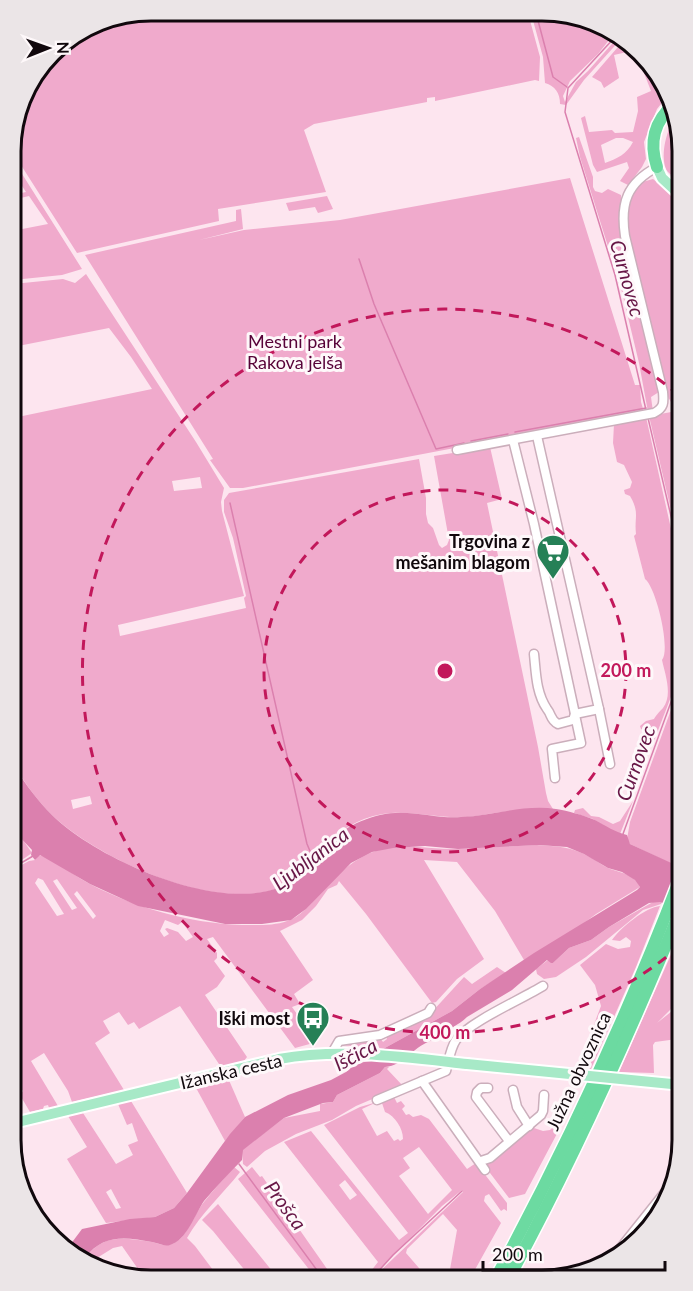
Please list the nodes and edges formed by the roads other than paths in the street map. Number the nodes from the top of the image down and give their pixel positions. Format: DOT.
graph roads {
  1 [pos="666,113"];
  2 [pos="657,167"];
  3 [pos="672,188"];
  4 [pos="537,436"];
  5 [pos="513,440"];
  6 [pos="457,450"];
  7 [pos="534,654"];
  8 [pos="599,709"];
  9 [pos="575,714"];
  10 [pos="610,764"];
  11 [pos="555,777"];
  12 [pos="672,904"];
  13 [pos="672,926"];
  14 [pos="653,962"];
  15 [pos="543,986"];
  16 [pos="431,1008"];
  17 [pos="332,1053"];
  18 [pos="443,1061"];
  19 [pos="422,1081"];
  20 [pos="672,1084"];
  21 [pos="488,1088"];
  22 [pos="513,1090"];
  23 [pos="544,1095"];
  24 [pos="377,1100"];
  25 [pos="21,1121"];
  26 [pos="529,1126"];
  27 [pos="509,1142"];
  28 [pos="652,1208"];
  29 [pos="631,1235"];
  30 [pos="500,1270"];
  31 [pos="513,1270"];
  1 -- 2 [label="highway"];
  2 -- 3 [label="main road"];
  2 -- 4 [label="street"];
  4 -- 5 [label="street"];
  4 -- 8 [label="street"];
  5 -- 6 [label="street"];
  5 -- 9 [label="street"];
  7 -- 9 [label="street"];
  8 -- 9 [label="street"];
  8 -- 10 [label="street"];
  9 -- 11 [label="street"];
  12 -- 14 [label="highway, Južna obvoznica"];
  13 -- 14 [label="highway, Južna obvoznica"];
  14 -- 30 [label="highway, Južna obvoznica"];
  14 -- 31 [label="highway, Južna obvoznica"];
  15 -- 18 [label="street"];
  16 -- 17 [label="street"];
  17 -- 18 [label="main road, Ižanska cesta"];
  17 -- 25 [label="main road, Ižanska cesta"];
  18 -- 19 [label="street"];
  18 -- 20 [label="main road, Ižanska cesta, bridge"];
  19 -- 24 [label="street"];
  19 -- 27 [label="street"];
  21 -- 27 [label="street"];
  22 -- 26 [label="street"];
  23 -- 26 [label="street"];
  26 -- 27 [label="street"];
  28 -- 29 [label="street"];
}
